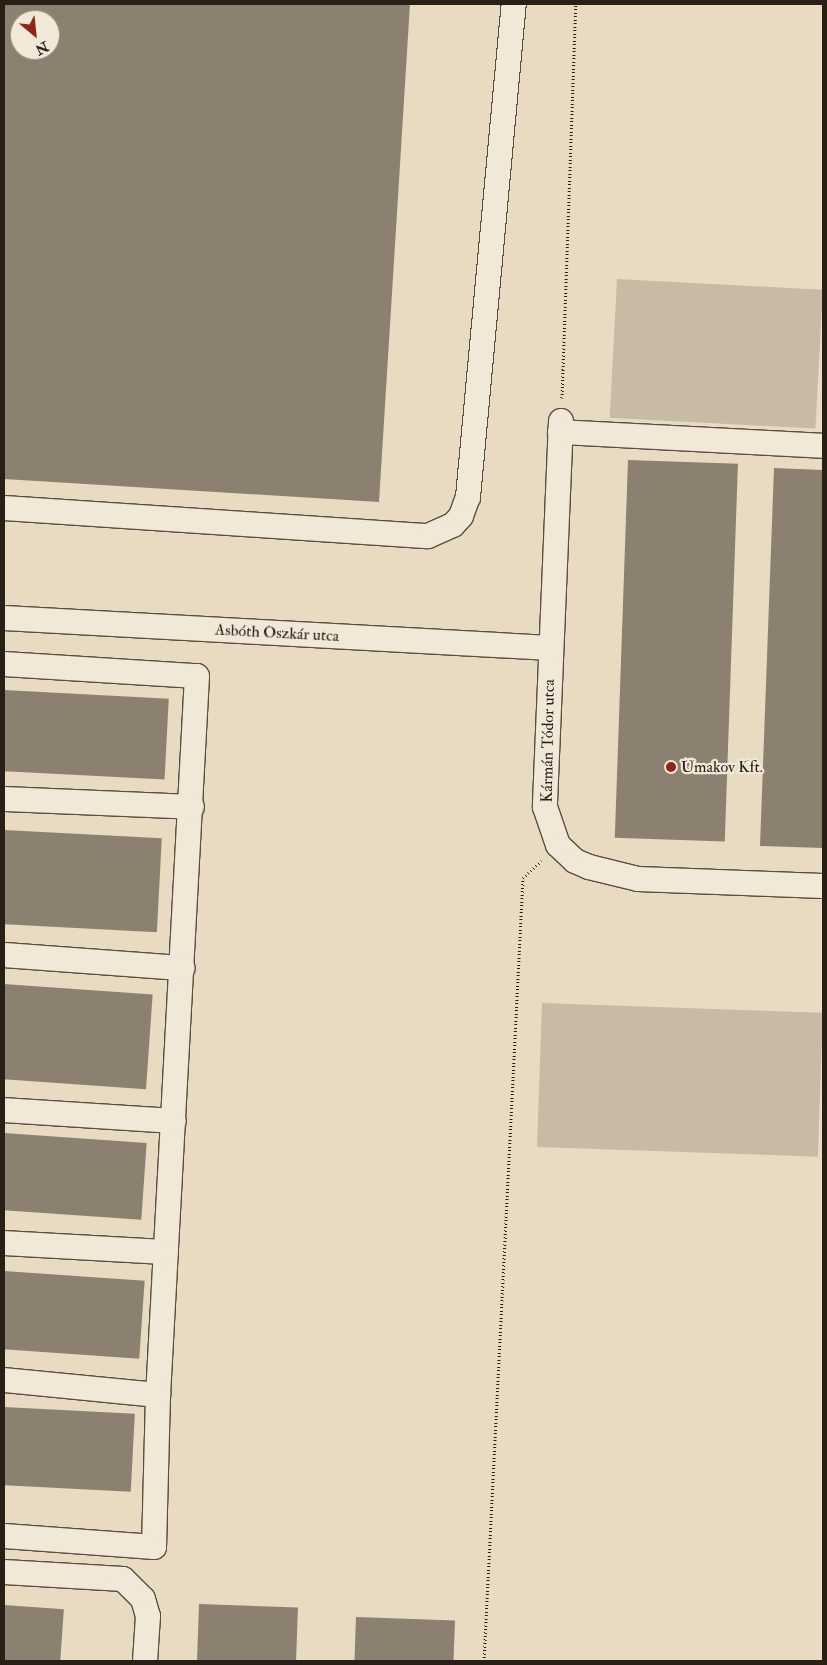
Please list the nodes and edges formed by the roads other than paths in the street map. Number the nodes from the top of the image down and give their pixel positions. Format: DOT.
graph roads {
  1 [pos="514,4"];
  2 [pos="823,446"];
  3 [pos="4,508"];
  4 [pos="4,618"];
  5 [pos="550,648"];
  6 [pos="4,664"];
  7 [pos="4,799"];
  8 [pos="192,808"];
  9 [pos="823,886"];
  10 [pos="4,955"];
  11 [pos="183,968"];
  12 [pos="4,1110"];
  13 [pos="174,1122"];
  14 [pos="4,1243"];
  15 [pos="166,1252"];
  16 [pos="4,1380"];
  17 [pos="158,1395"];
  18 [pos="4,1536"];
  19 [pos="4,1572"];
  20 [pos="146,1661"];
  1 -- 3 [label="street"];
  2 -- 5 [label="street, Kármán Tódor utca"];
  4 -- 5 [label="street, Asbóth Oszkár utca"];
  5 -- 9 [label="street, Kármán Tódor utca"];
  6 -- 8 [label="street"];
  7 -- 8 [label="street"];
  8 -- 11 [label="street"];
  10 -- 11 [label="street"];
  11 -- 13 [label="street"];
  12 -- 13 [label="street"];
  13 -- 15 [label="street"];
  14 -- 15 [label="street"];
  15 -- 17 [label="street"];
  16 -- 17 [label="street"];
  17 -- 18 [label="street"];
  19 -- 20 [label="street"];
}
